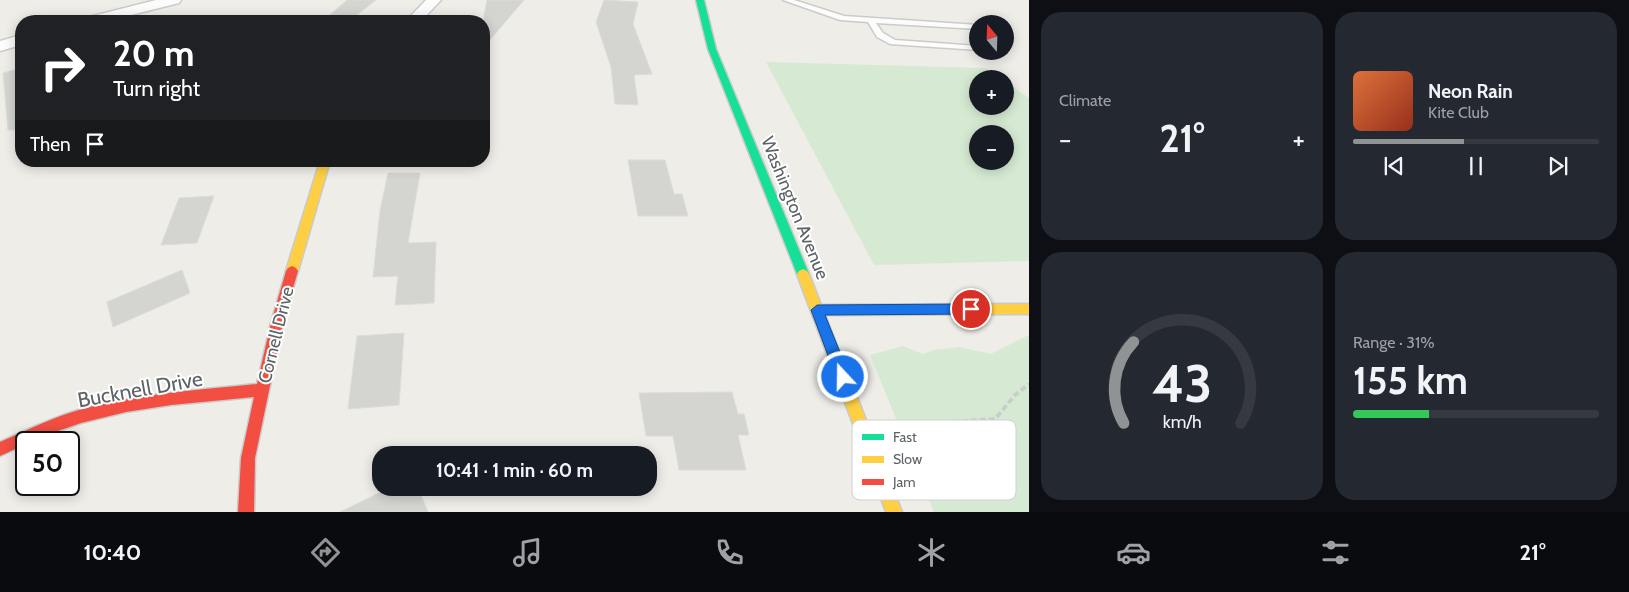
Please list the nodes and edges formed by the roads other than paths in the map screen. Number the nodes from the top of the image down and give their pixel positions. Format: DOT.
graph roads {
  1 [pos="174,0"];
  2 [pos="434,0"];
  3 [pos="700,0"];
  4 [pos="788,0"];
  5 [pos="114,15"];
  6 [pos="419,15"];
  7 [pos="871,20"];
  8 [pos="969,26"];
  9 [pos="15,42"];
  10 [pos="0,46"];
  11 [pos="969,47"];
  12 [pos="323,167"];
  13 [pos="1029,309"];
  14 [pos="817,310"];
  15 [pos="262,390"];
  16 [pos="859,420"];
  17 [pos="0,449"];
  18 [pos="889,500"];
  19 [pos="246,512"];
  20 [pos="894,512"];
  1 -- 5 [label="street"];
  2 -- 6 [label="street"];
  3 -- 14 [label="street, Washington Avenue"];
  4 -- 7 [label="lane"];
  7 -- 8 [label="lane"];
  7 -- 11 [label="lane"];
  9 -- 10 [label="street"];
  12 -- 15 [label="street, Cornell Drive"];
  13 -- 14 [label="street"];
  14 -- 16 [label="street, Washington Avenue"];
  15 -- 17 [label="street, Bucknell Drive"];
  15 -- 19 [label="street, Cornell Drive"];
  18 -- 20 [label="street, Washington Avenue"];
}
